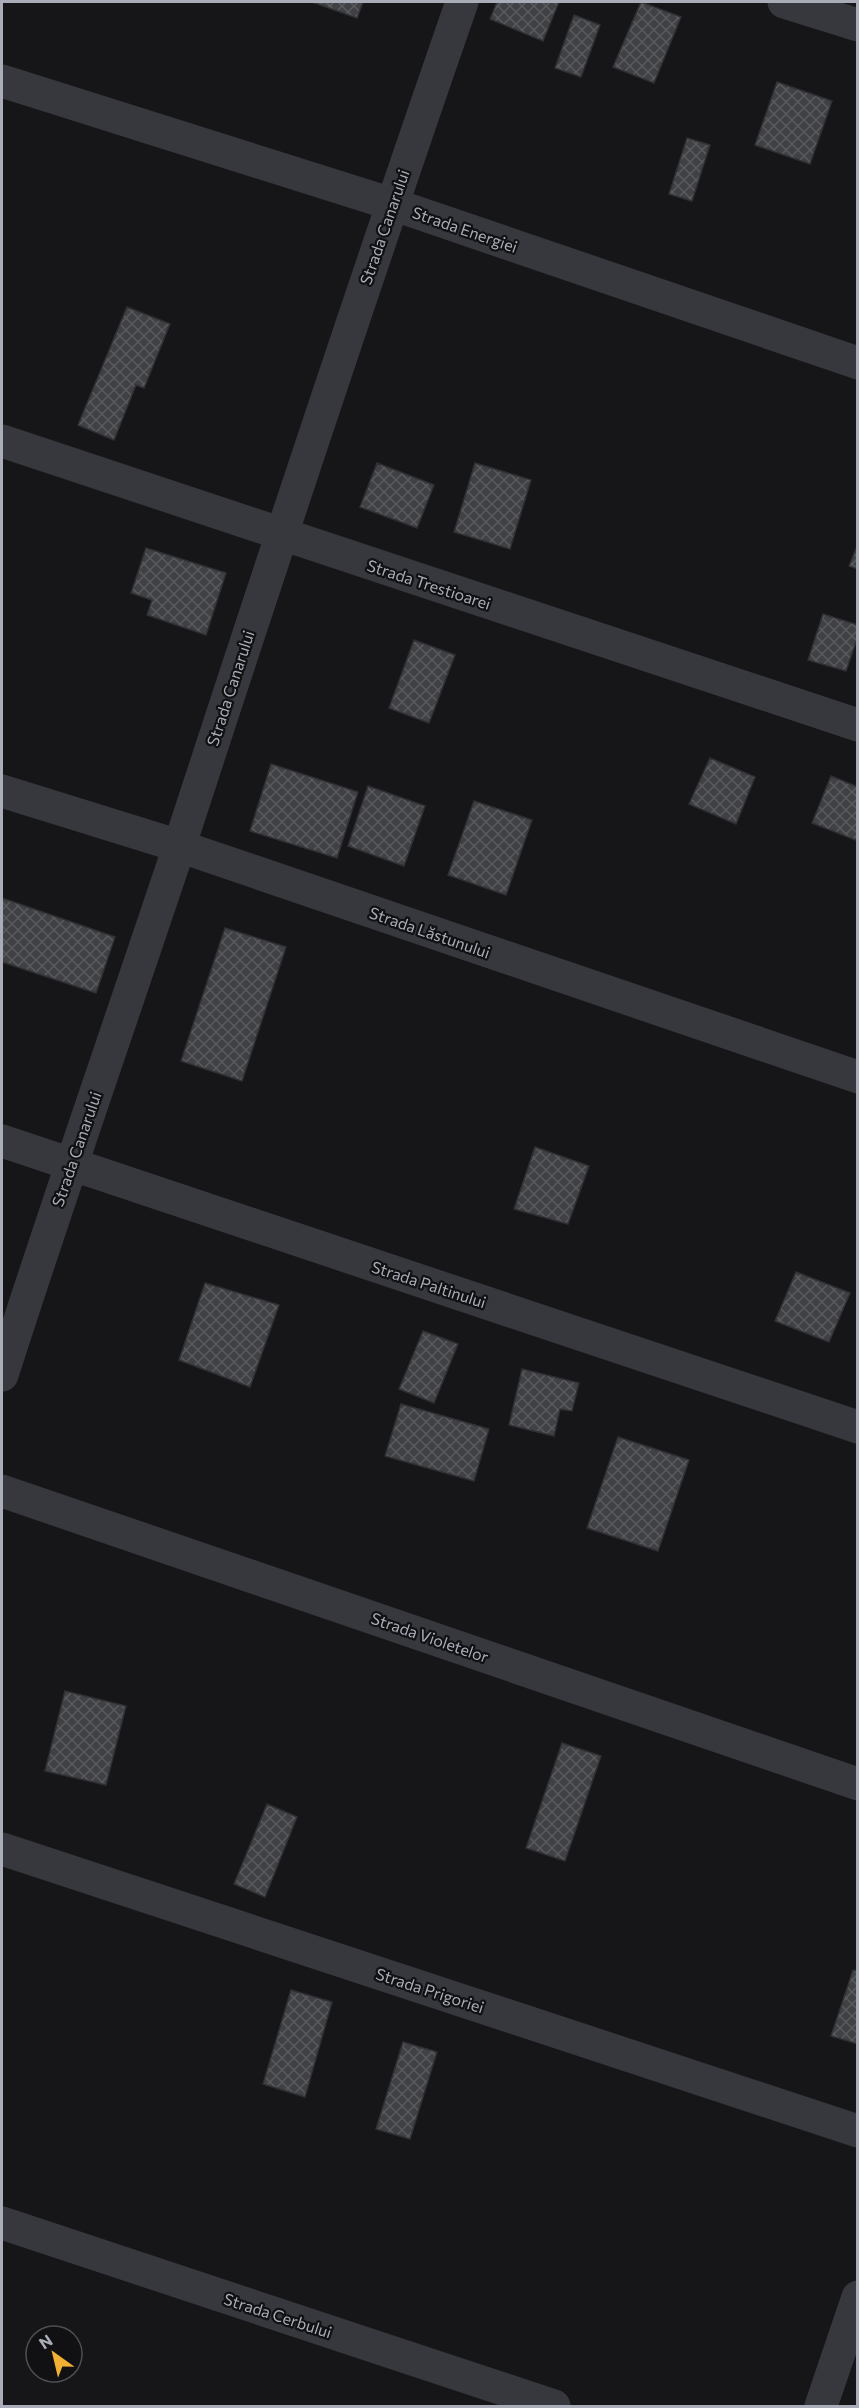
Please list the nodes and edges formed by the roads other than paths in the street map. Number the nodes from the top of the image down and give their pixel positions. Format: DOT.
graph roads {
  1 [pos="462,2"];
  2 [pos="784,2"];
  3 [pos="858,25"];
  4 [pos="2,81"];
  5 [pos="392,204"];
  6 [pos="858,363"];
  7 [pos="2,441"];
  8 [pos="279,534"];
  9 [pos="858,725"];
  10 [pos="2,791"];
  11 [pos="179,846"];
  12 [pos="858,1077"];
  13 [pos="2,1141"];
  14 [pos="70,1164"];
  15 [pos="2,1375"];
  16 [pos="858,1427"];
  17 [pos="2,1491"];
  18 [pos="858,1784"];
  19 [pos="2,1849"];
  20 [pos="858,2131"];
  21 [pos="2,2223"];
  22 [pos="858,2297"];
  23 [pos="554,2406"];
  24 [pos="821,2406"];
  1 -- 5 [label="street, Strada Canarului"];
  2 -- 3 [label="street"];
  4 -- 5 [label="street, Strada Energiei"];
  5 -- 6 [label="street, Strada Energiei"];
  5 -- 8 [label="street, Strada Canarului"];
  7 -- 8 [label="street, Strada Trestioarei"];
  8 -- 9 [label="street, Strada Trestioarei"];
  8 -- 11 [label="street, Strada Canarului"];
  10 -- 11 [label="street, Strada Lăstunului"];
  11 -- 12 [label="street, Strada Lăstunului"];
  11 -- 14 [label="street, Strada Canarului"];
  13 -- 14 [label="street, Strada Paltinului"];
  14 -- 15 [label="street, Strada Canarului"];
  14 -- 16 [label="street, Strada Paltinului"];
  17 -- 18 [label="street, Strada Violetelor"];
  19 -- 20 [label="street, Strada Prigoriei"];
  21 -- 23 [label="street, Strada Cerbului"];
  22 -- 24 [label="street"];
}
